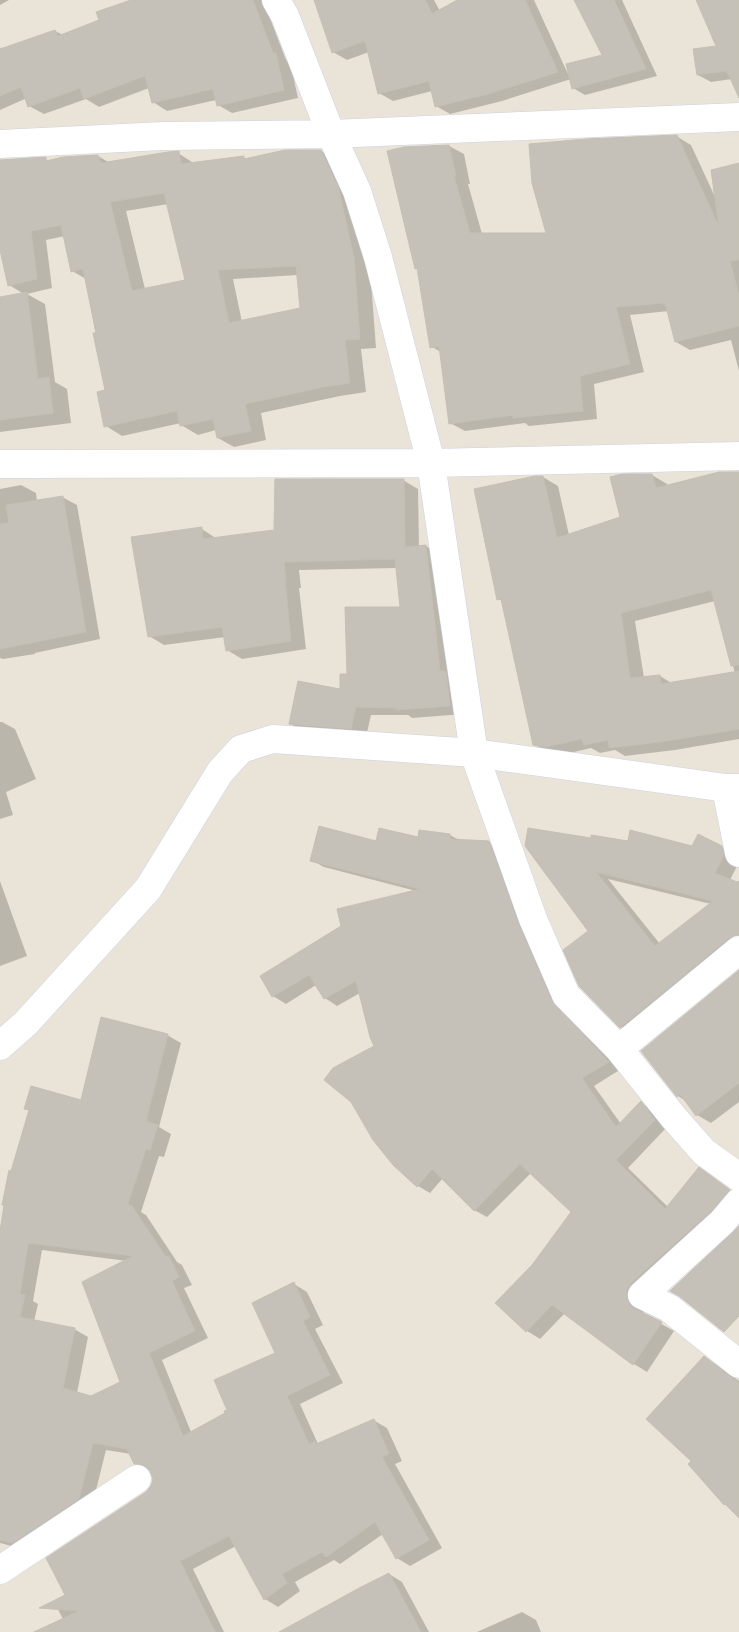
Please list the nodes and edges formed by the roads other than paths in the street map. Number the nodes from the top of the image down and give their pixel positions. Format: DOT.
graph roads {
  1 [pos="276,0"];
  2 [pos="739,117"];
  3 [pos="331,134"];
  4 [pos="0,144"];
  5 [pos="739,456"];
  6 [pos="431,463"];
  7 [pos="0,464"];
  8 [pos="474,753"];
  9 [pos="733,788"];
  10 [pos="739,853"];
  11 [pos="739,950"];
  12 [pos="0,1046"];
  13 [pos="619,1049"];
  14 [pos="739,1178"];
  15 [pos="739,1202"];
  16 [pos="739,1364"];
  17 [pos="136,1479"];
  18 [pos="0,1570"];
  1 -- 3 [label="street"];
  2 -- 3 [label="street"];
  3 -- 4 [label="street"];
  3 -- 6 [label="street"];
  5 -- 6 [label="street"];
  6 -- 7 [label="street"];
  6 -- 8 [label="street"];
  8 -- 9 [label="street"];
  8 -- 12 [label="street"];
  8 -- 13 [label="street"];
  9 -- 10 [label="street"];
  11 -- 13 [label="street"];
  13 -- 14 [label="street"];
  15 -- 16 [label="street"];
  17 -- 18 [label="street"];
}
